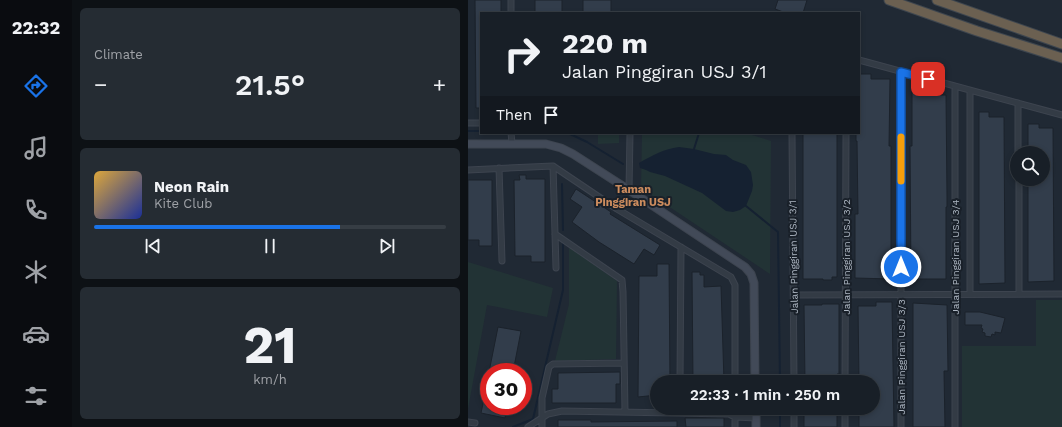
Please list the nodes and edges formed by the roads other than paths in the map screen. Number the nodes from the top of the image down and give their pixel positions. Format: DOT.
graph roads {
  1 [pos="510,0"];
  2 [pos="888,0"];
  3 [pos="937,0"];
  4 [pos="511,12"];
  5 [pos="1062,43"];
  6 [pos="1062,58"];
  7 [pos="860,60"];
  8 [pos="901,72"];
  9 [pos="955,86"];
  10 [pos="970,90"];
  11 [pos="1018,103"];
  12 [pos="1062,115"];
  13 [pos="480,122"];
  14 [pos="468,123"];
  15 [pos="511,134"];
  16 [pos="630,134"];
  17 [pos="792,134"];
  18 [pos="846,134"];
  19 [pos="468,144"];
  20 [pos="512,144"];
  21 [pos="1018,146"];
  22 [pos="553,166"];
  23 [pos="500,168"];
  24 [pos="468,170"];
  25 [pos="1019,186"];
  26 [pos="629,190"];
  27 [pos="555,234"];
  28 [pos="681,247"];
  29 [pos="502,261"];
  30 [pos="556,268"];
  31 [pos="901,294"];
  32 [pos="955,294"];
  33 [pos="970,294"];
  34 [pos="1019,294"];
  35 [pos="1062,294"];
  36 [pos="794,295"];
  37 [pos="846,295"];
  38 [pos="624,363"];
  39 [pos="680,375"];
  40 [pos="735,375"];
  41 [pos="755,375"];
  42 [pos="794,375"];
  43 [pos="845,375"];
  44 [pos="625,412"];
  45 [pos="650,412"];
  46 [pos="735,415"];
  47 [pos="756,415"];
  48 [pos="794,415"];
  49 [pos="845,415"];
  50 [pos="542,418"];
  51 [pos="468,422"];
  52 [pos="475,423"];
  53 [pos="528,427"];
  54 [pos="542,427"];
  55 [pos="735,427"];
  56 [pos="756,427"];
  57 [pos="794,427"];
  58 [pos="845,427"];
  59 [pos="901,427"];
  60 [pos="955,427"];
  1 -- 4 [label="street"];
  2 -- 6 [label="highway"];
  3 -- 5 [label="highway"];
  7 -- 8 [label="street"];
  8 -- 9 [label="street"];
  8 -- 31 [label="street, Jalan Pinggiran USJ 3/3"];
  9 -- 10 [label="street"];
  9 -- 32 [label="street, Jalan Pinggiran USJ 3/4"];
  10 -- 11 [label="street"];
  10 -- 33 [label="street, Jalan Pinggiran USJ 3/4"];
  11 -- 12 [label="street"];
  11 -- 21 [label="street"];
  13 -- 14 [label="street"];
  15 -- 20 [label="street"];
  16 -- 26 [label="street"];
  17 -- 36 [label="street, Jalan Pinggiran USJ 3/1"];
  18 -- 37 [label="street, Jalan Pinggiran USJ 3/2"];
  19 -- 20 [label="street"];
  20 -- 26 [label="street"];
  22 -- 23 [label="street"];
  22 -- 27 [label="street"];
  22 -- 28 [label="street"];
  23 -- 24 [label="street"];
  23 -- 29 [label="street"];
  25 -- 34 [label="street"];
  26 -- 41 [label="street"];
  27 -- 30 [label="street"];
  27 -- 38 [label="street"];
  28 -- 39 [label="street"];
  28 -- 40 [label="street"];
  31 -- 32 [label="street"];
  31 -- 37 [label="street"];
  31 -- 59 [label="street, Jalan Pinggiran USJ 3/3"];
  32 -- 33 [label="street"];
  32 -- 60 [label="street, Jalan Pinggiran USJ 3/4"];
  33 -- 34 [label="street"];
  34 -- 35 [label="street"];
  36 -- 37 [label="street"];
  36 -- 42 [label="street, Jalan Pinggiran USJ 3/1"];
  37 -- 43 [label="street, Jalan Pinggiran USJ 3/2"];
  38 -- 44 [label="street"];
  38 -- 50 [label="street"];
  44 -- 45 [label="street"];
  44 -- 50 [label="street"];
  46 -- 55 [label="street"];
  47 -- 56 [label="street"];
  48 -- 57 [label="street"];
  49 -- 58 [label="street"];
  50 -- 53 [label="street"];
  50 -- 54 [label="street"];
  51 -- 52 [label="street"];
}
